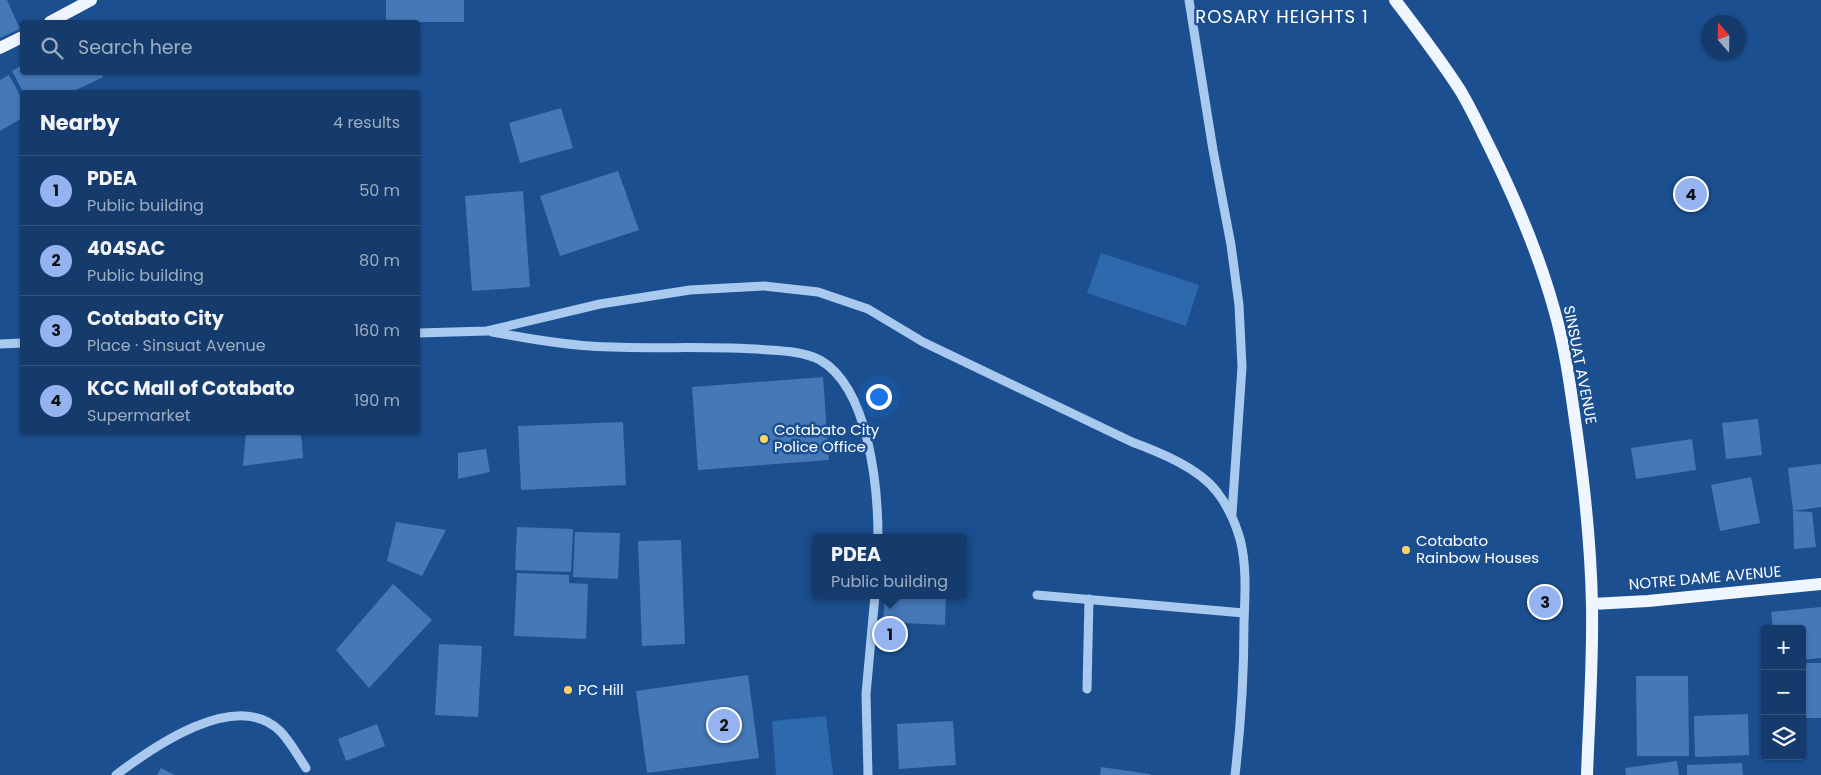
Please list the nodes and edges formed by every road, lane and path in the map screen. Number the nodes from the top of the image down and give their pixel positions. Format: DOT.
graph roads {
  1 [pos="91,0"];
  2 [pos="1189,0"];
  3 [pos="1395,0"];
  4 [pos="54,20"];
  5 [pos="20,38"];
  6 [pos="0,48"];
  7 [pos="487,331"];
  8 [pos="420,333"];
  9 [pos="20,343"];
  10 [pos="0,344"];
  11 [pos="1232,514"];
  12 [pos="878,534"];
  13 [pos="1821,584"];
  14 [pos="1037,595"];
  15 [pos="875,599"];
  16 [pos="1089,600"];
  17 [pos="1592,604"];
  18 [pos="1244,613"];
  19 [pos="1087,689"];
  20 [pos="306,768"];
  21 [pos="116,775"];
  22 [pos="868,775"];
  23 [pos="1235,775"];
  24 [pos="1587,775"];
  1 -- 4 [label="main road"];
  2 -- 11 [label="street"];
  3 -- 17 [label="main road, SINSUAT AVENUE"];
  5 -- 6 [label="main road"];
  7 -- 8 [label="street"];
  7 -- 11 [label="street"];
  7 -- 12 [label="street"];
  9 -- 10 [label="street"];
  11 -- 18 [label="street"];
  13 -- 17 [label="main road, NOTRE DAME AVENUE"];
  14 -- 16 [label="street"];
  15 -- 22 [label="street"];
  16 -- 18 [label="street"];
  16 -- 19 [label="street"];
  17 -- 24 [label="main road, SINSUAT AVENUE"];
  18 -- 23 [label="street"];
  20 -- 21 [label="street"];
}
